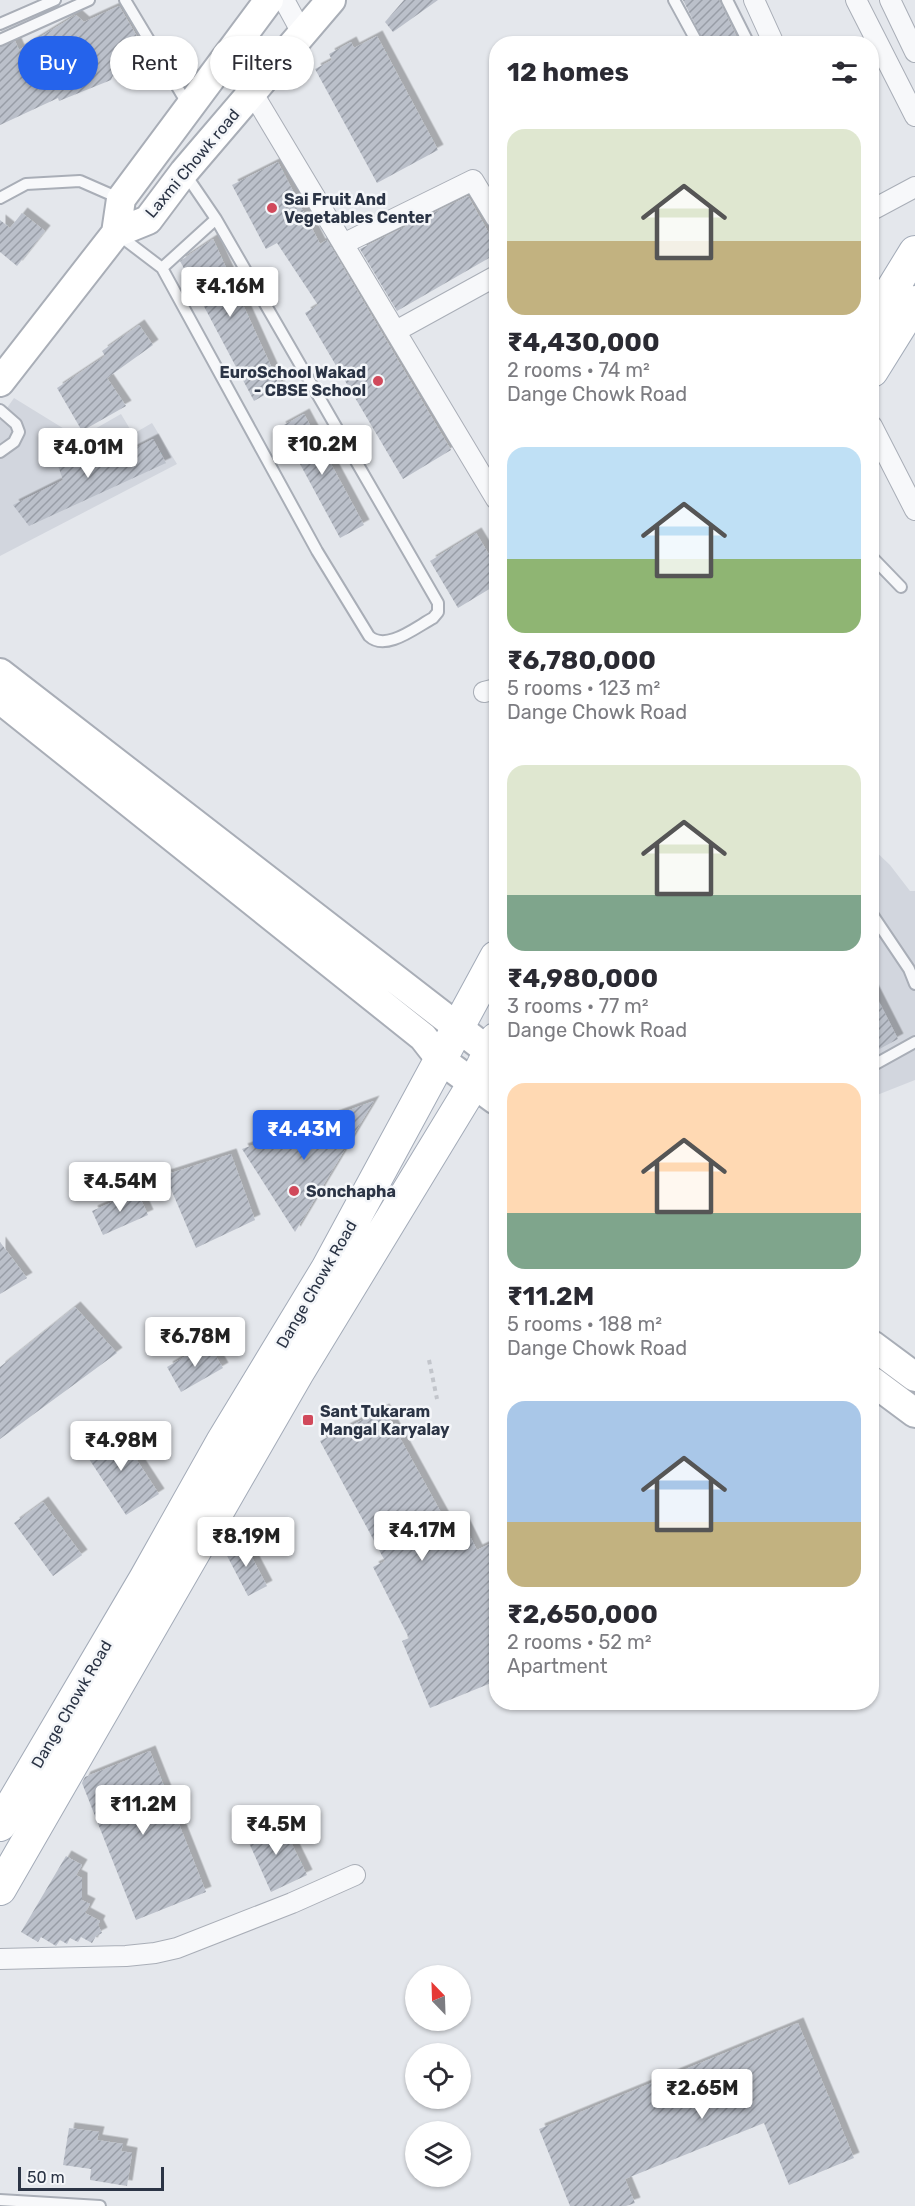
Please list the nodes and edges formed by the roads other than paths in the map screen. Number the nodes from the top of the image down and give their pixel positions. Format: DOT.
graph roads {
  1 [pos="55,0"];
  2 [pos="89,0"];
  3 [pos="125,0"];
  4 [pos="269,0"];
  5 [pos="284,0"];
  6 [pos="331,0"];
  7 [pos="674,0"];
  8 [pos="727,0"];
  9 [pos="754,0"];
  10 [pos="856,0"];
  11 [pos="890,0"];
  12 [pos="0,24"];
  13 [pos="302,33"];
  14 [pos="242,36"];
  15 [pos="694,36"];
  16 [pos="745,36"];
  17 [pos="770,36"];
  18 [pos="874,36"];
  19 [pos="0,40"];
  20 [pos="879,45"];
  21 [pos="915,52"];
  22 [pos="210,79"];
  23 [pos="252,92"];
  24 [pos="189,107"];
  25 [pos="915,116"];
  26 [pos="184,172"];
  27 [pos="915,187"];
  28 [pos="0,198"];
  29 [pos="121,199"];
  30 [pos="489,206"];
  31 [pos="879,206"];
  32 [pos="216,219"];
  33 [pos="117,233"];
  34 [pos="343,244"];
  35 [pos="915,252"];
  36 [pos="162,268"];
  37 [pos="489,280"];
  38 [pos="914,308"];
  39 [pos="879,310"];
  40 [pos="396,331"];
  41 [pos="879,360"];
  42 [pos="0,382"];
  43 [pos="0,410"];
  44 [pos="879,440"];
  45 [pos="0,452"];
  46 [pos="489,487"];
  47 [pos="915,510"];
  48 [pos="879,564"];
  49 [pos="901,587"];
  50 [pos="0,673"];
  51 [pos="0,699"];
  52 [pos="879,924"];
  53 [pos="489,970"];
  54 [pos="915,984"];
  55 [pos="459,1028"];
  56 [pos="915,1042"];
  57 [pos="489,1046"];
  58 [pos="441,1060"];
  59 [pos="879,1062"];
  60 [pos="489,1072"];
  61 [pos="485,1091"];
  62 [pos="879,1350"];
  63 [pos="915,1377"];
  64 [pos="879,1386"];
  65 [pos="915,1413"];
  66 [pos="145,1579"];
  67 [pos="173,1592"];
  68 [pos="0,1825"];
  69 [pos="355,1875"];
  70 [pos="0,1889"];
  71 [pos="0,1959"];
  72 [pos="0,2200"];
  73 [pos="100,2206"];
  1 -- 12 [label="lane"];
  2 -- 19 [label="lane"];
  3 -- 24 [label="lane"];
  4 -- 14 [label="main road, Laxmi Chowk road"];
  5 -- 13 [label="street"];
  6 -- 13 [label="main road, Laxmi Chowk road"];
  7 -- 15 [label="lane"];
  8 -- 16 [label="lane"];
  9 -- 17 [label="street"];
  10 -- 18 [label="street"];
  11 -- 21 [label="street"];
  13 -- 23 [label="main road, Laxmi Chowk road"];
  20 -- 25 [label="street"];
  22 -- 24 [label="main road, Laxmi Chowk road"];
  23 -- 26 [label="main road, Laxmi Chowk road"];
  23 -- 34 [label="street"];
  24 -- 29 [label="main road, Laxmi Chowk road"];
  26 -- 32 [label="lane"];
  26 -- 33 [label="main road, Laxmi Chowk road"];
  27 -- 31 [label="street"];
  28 -- 29 [label="lane"];
  29 -- 33 [label="main road, Laxmi Chowk road"];
  30 -- 34 [label="street"];
  32 -- 36 [label="lane"];
  32 -- 36 [label="lane"];
  33 -- 36 [label="lane"];
  33 -- 42 [label="main road, Laxmi Chowk road"];
  34 -- 40 [label="street"];
  35 -- 39 [label="main road"];
  37 -- 40 [label="street"];
  38 -- 41 [label="main road"];
  40 -- 46 [label="street"];
  43 -- 45 [label="lane"];
  44 -- 47 [label="street"];
  48 -- 49 [label="lane"];
  50 -- 55 [label="main road"];
  51 -- 58 [label="main road"];
  52 -- 54 [label="lane"];
  53 -- 55 [label="main road, Dange Chowk Road"];
  55 -- 57 [label="main road"];
  55 -- 58 [label="main road, Dange Chowk Road"];
  56 -- 59 [label="lane"];
  58 -- 61 [label="main road"];
  58 -- 66 [label="main road, Dange Chowk Road"];
  60 -- 61 [label="main road, Dange Chowk Road"];
  61 -- 67 [label="main road, Dange Chowk Road"];
  62 -- 63 [label="main road"];
  64 -- 65 [label="main road"];
  66 -- 67 [label="main road"];
  66 -- 68 [label="main road, Dange Chowk Road"];
  67 -- 70 [label="main road, Dange Chowk Road"];
  69 -- 71 [label="street"];
  72 -- 73 [label="lane"];
}
